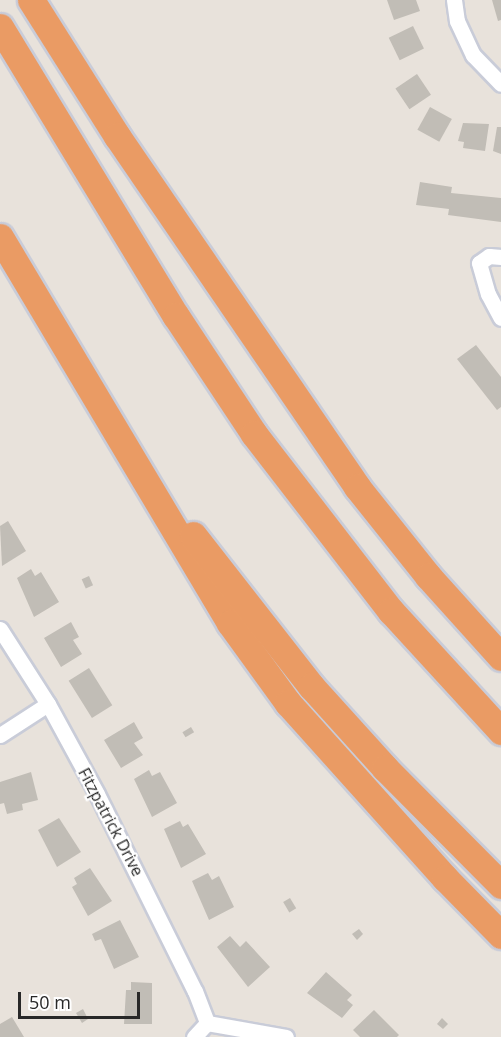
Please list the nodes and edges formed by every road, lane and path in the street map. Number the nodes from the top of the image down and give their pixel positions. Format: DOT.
graph roads {
  1 [pos="31,0"];
  2 [pos="454,0"];
  3 [pos="0,27"];
  4 [pos="501,84"];
  5 [pos="0,237"];
  6 [pos="501,257"];
  7 [pos="222,290"];
  8 [pos="501,318"];
  9 [pos="82,370"];
  10 [pos="0,629"];
  11 [pos="501,632"];
  12 [pos="501,657"];
  13 [pos="48,704"];
  14 [pos="501,731"];
  15 [pos="0,735"];
  16 [pos="501,885"];
  17 [pos="501,935"];
  18 [pos="207,1023"];
  19 [pos="194,1037"];
  20 [pos="285,1037"];
  1 -- 7 [label="highway"];
  2 -- 4 [label="street"];
  3 -- 14 [label="highway"];
  5 -- 9 [label="highway"];
  6 -- 8 [label="street"];
  7 -- 11 [label="highway"];
  7 -- 12 [label="highway"];
  9 -- 16 [label="highway"];
  9 -- 17 [label="highway"];
  10 -- 13 [label="street, Fitzpatrick Drive"];
  13 -- 15 [label="street"];
  13 -- 18 [label="street, Fitzpatrick Drive"];
  18 -- 19 [label="street"];
  18 -- 20 [label="street"];
}
